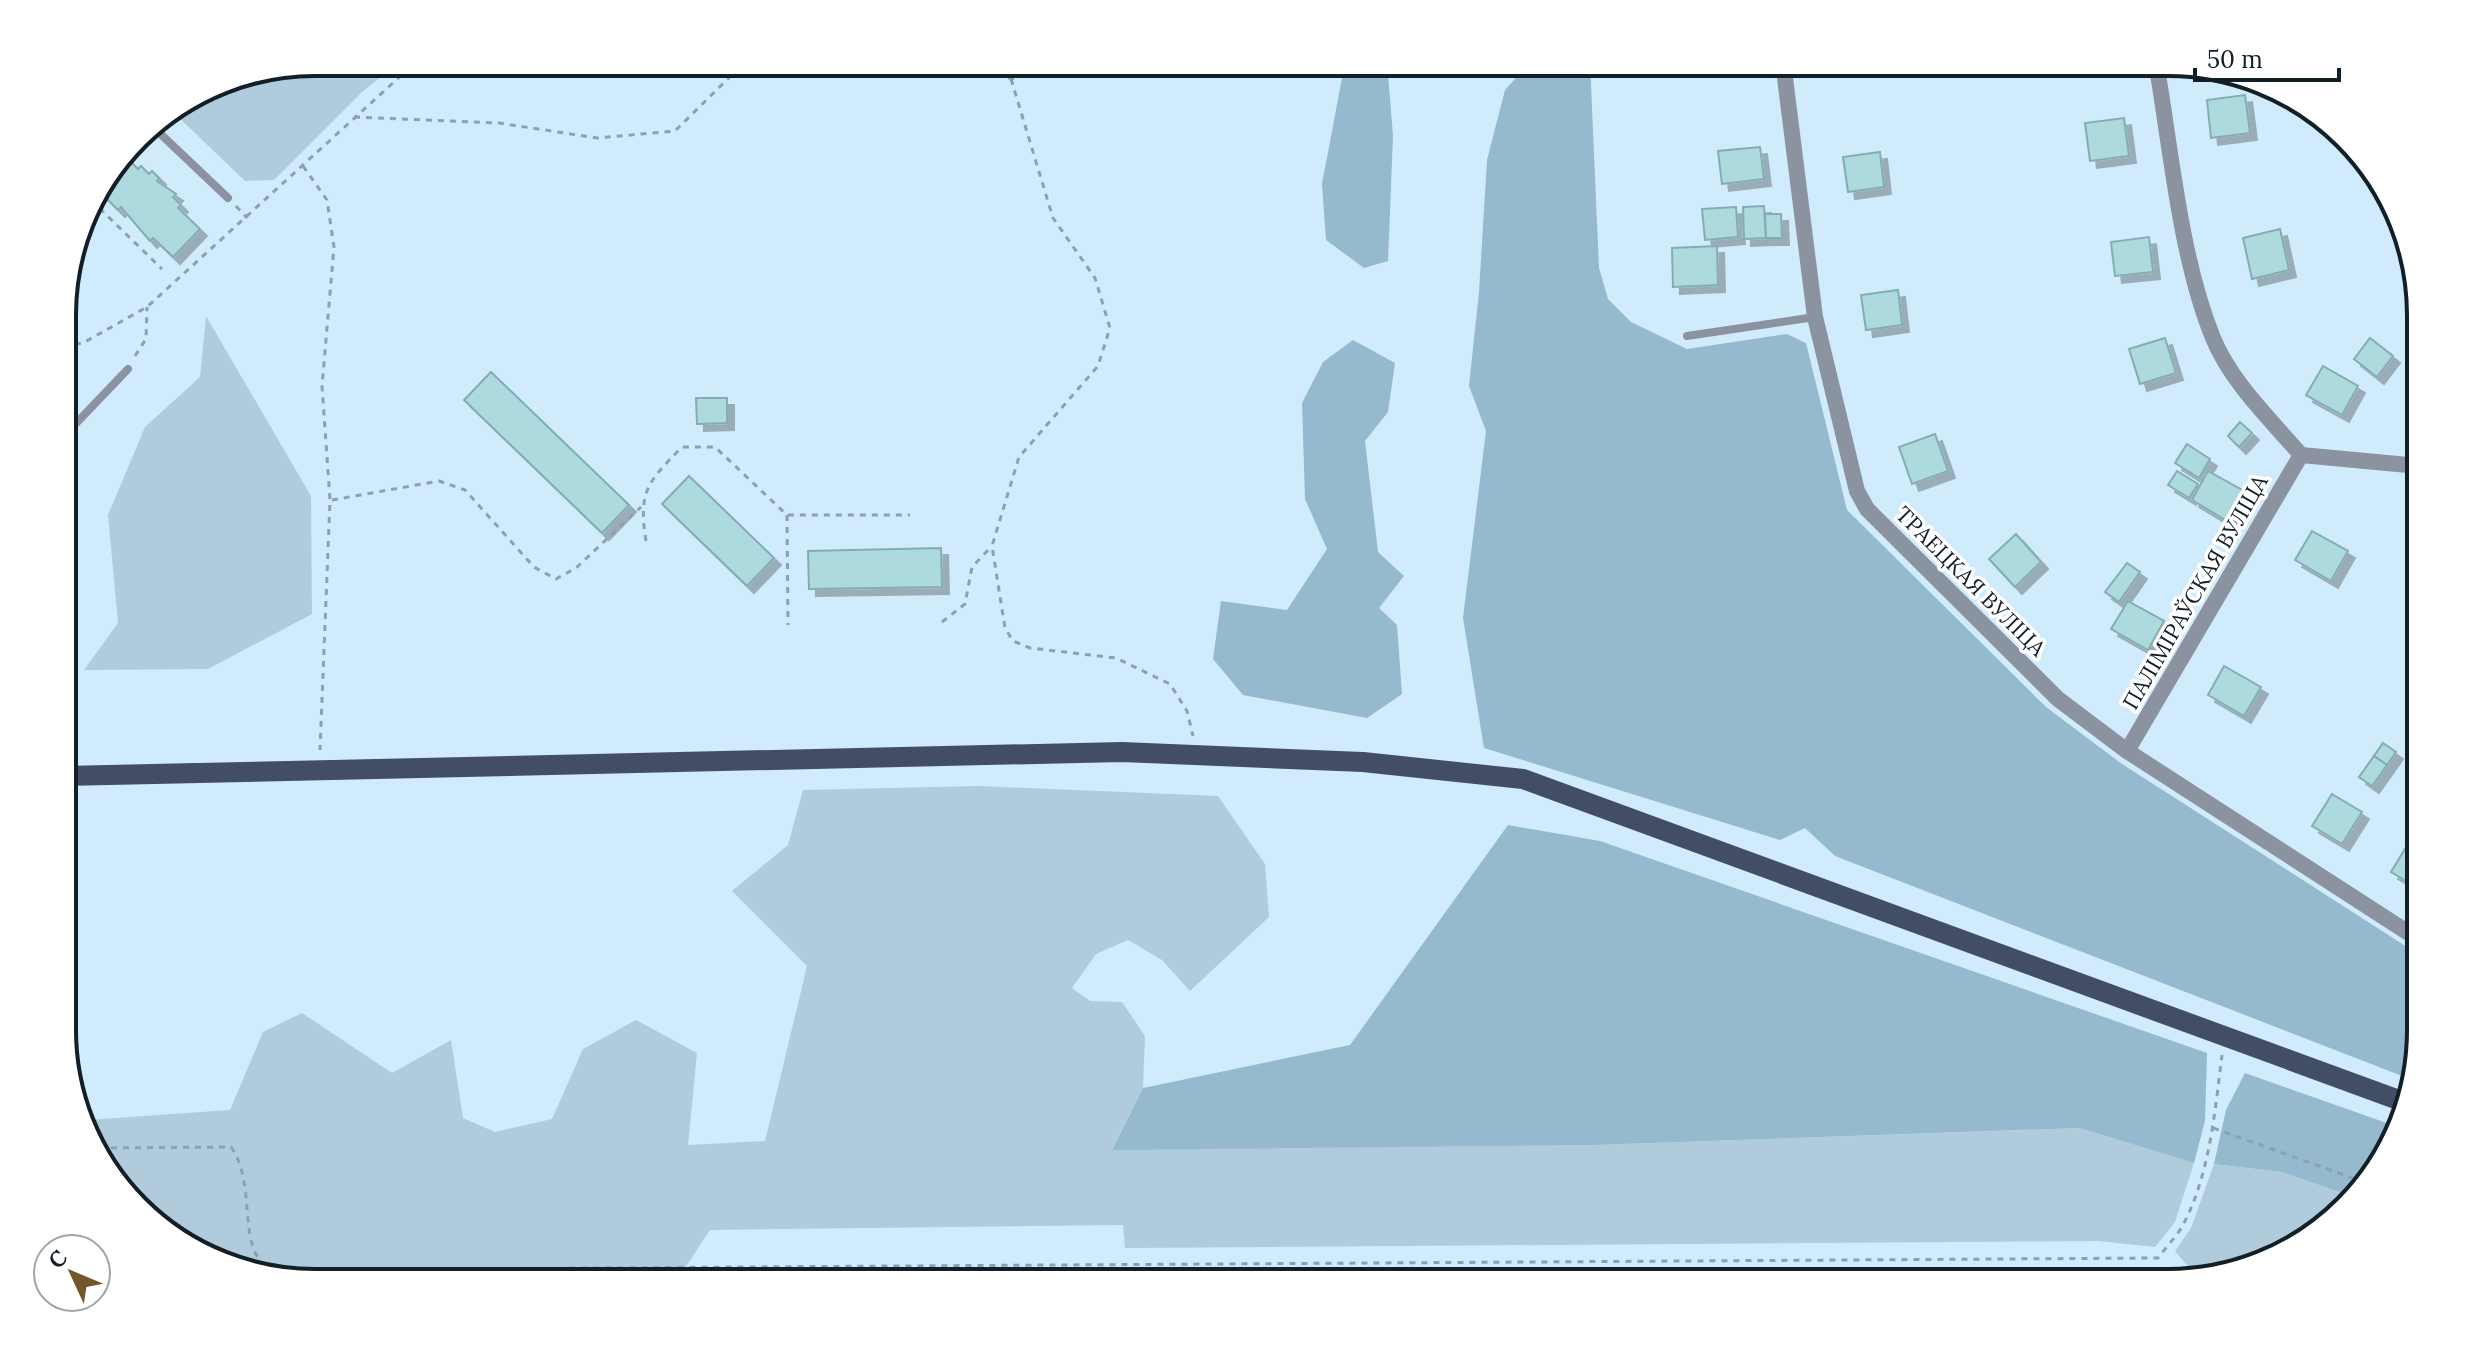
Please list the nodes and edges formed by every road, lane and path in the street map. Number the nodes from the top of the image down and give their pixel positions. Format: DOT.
graph roads {
  1 [pos="400,76"];
  2 [pos="731,76"];
  3 [pos="1005,76"];
  4 [pos="1022,76"];
  5 [pos="1785,76"];
  6 [pos="2158,76"];
  7 [pos="1011,79"];
  8 [pos="354,117"];
  9 [pos="160,133"];
  10 [pos="303,166"];
  11 [pos="228,198"];
  12 [pos="101,209"];
  13 [pos="162,269"];
  14 [pos="147,307"];
  15 [pos="1815,317"];
  16 [pos="1687,336"];
  17 [pos="77,344"];
  18 [pos="128,369"];
  19 [pos="77,423"];
  20 [pos="2301,455"];
  21 [pos="2407,465"];
  22 [pos="330,500"];
  23 [pos="641,507"];
  24 [pos="787,515"];
  25 [pos="910,515"];
  26 [pos="646,541"];
  27 [pos="992,546"];
  28 [pos="942,622"];
  29 [pos="788,625"];
  30 [pos="2127,751"];
  31 [pos="1198,755"];
  32 [pos="319,770"];
  33 [pos="76,776"];
  34 [pos="2407,932"];
  35 [pos="2224,1035"];
  36 [pos="2396,1099"];
  37 [pos="2213,1128"];
  38 [pos="107,1148"];
  39 [pos="2355,1179"];
  40 [pos="257,1261"];
  41 [pos="436,1269"];
  1 -- 8 [label="path"];
  2 -- 8 [label="path"];
  3 -- 7 [label="path"];
  4 -- 7 [label="path"];
  5 -- 15 [label="street, ТРАЕЦКАЯ ВУЛІЦА"];
  6 -- 20 [label="street"];
  7 -- 27 [label="path"];
  8 -- 10 [label="path"];
  9 -- 11 [label="lane"];
  10 -- 14 [label="path"];
  10 -- 22 [label="path"];
  12 -- 13 [label="path"];
  14 -- 17 [label="path"];
  14 -- 18 [label="path"];
  15 -- 16 [label="lane"];
  15 -- 30 [label="street, ТРАЕЦКАЯ ВУЛІЦА"];
  18 -- 19 [label="lane"];
  20 -- 21 [label="street"];
  20 -- 30 [label="street, ПАЛІМІРАЎСКАЯ ВУЛІЦА"];
  22 -- 23 [label="path"];
  22 -- 32 [label="path"];
  23 -- 24 [label="path"];
  23 -- 26 [label="path"];
  24 -- 25 [label="path"];
  24 -- 29 [label="path"];
  27 -- 28 [label="path"];
  27 -- 31 [label="path"];
  30 -- 34 [label="street, ТРАЕЦКАЯ ВУЛІЦА"];
  31 -- 32 [label="main road"];
  31 -- 35 [label="main road"];
  32 -- 33 [label="main road"];
  35 -- 36 [label="main road"];
  35 -- 37 [label="path"];
  37 -- 39 [label="path"];
  37 -- 41 [label="path"];
  38 -- 40 [label="path"];
}
